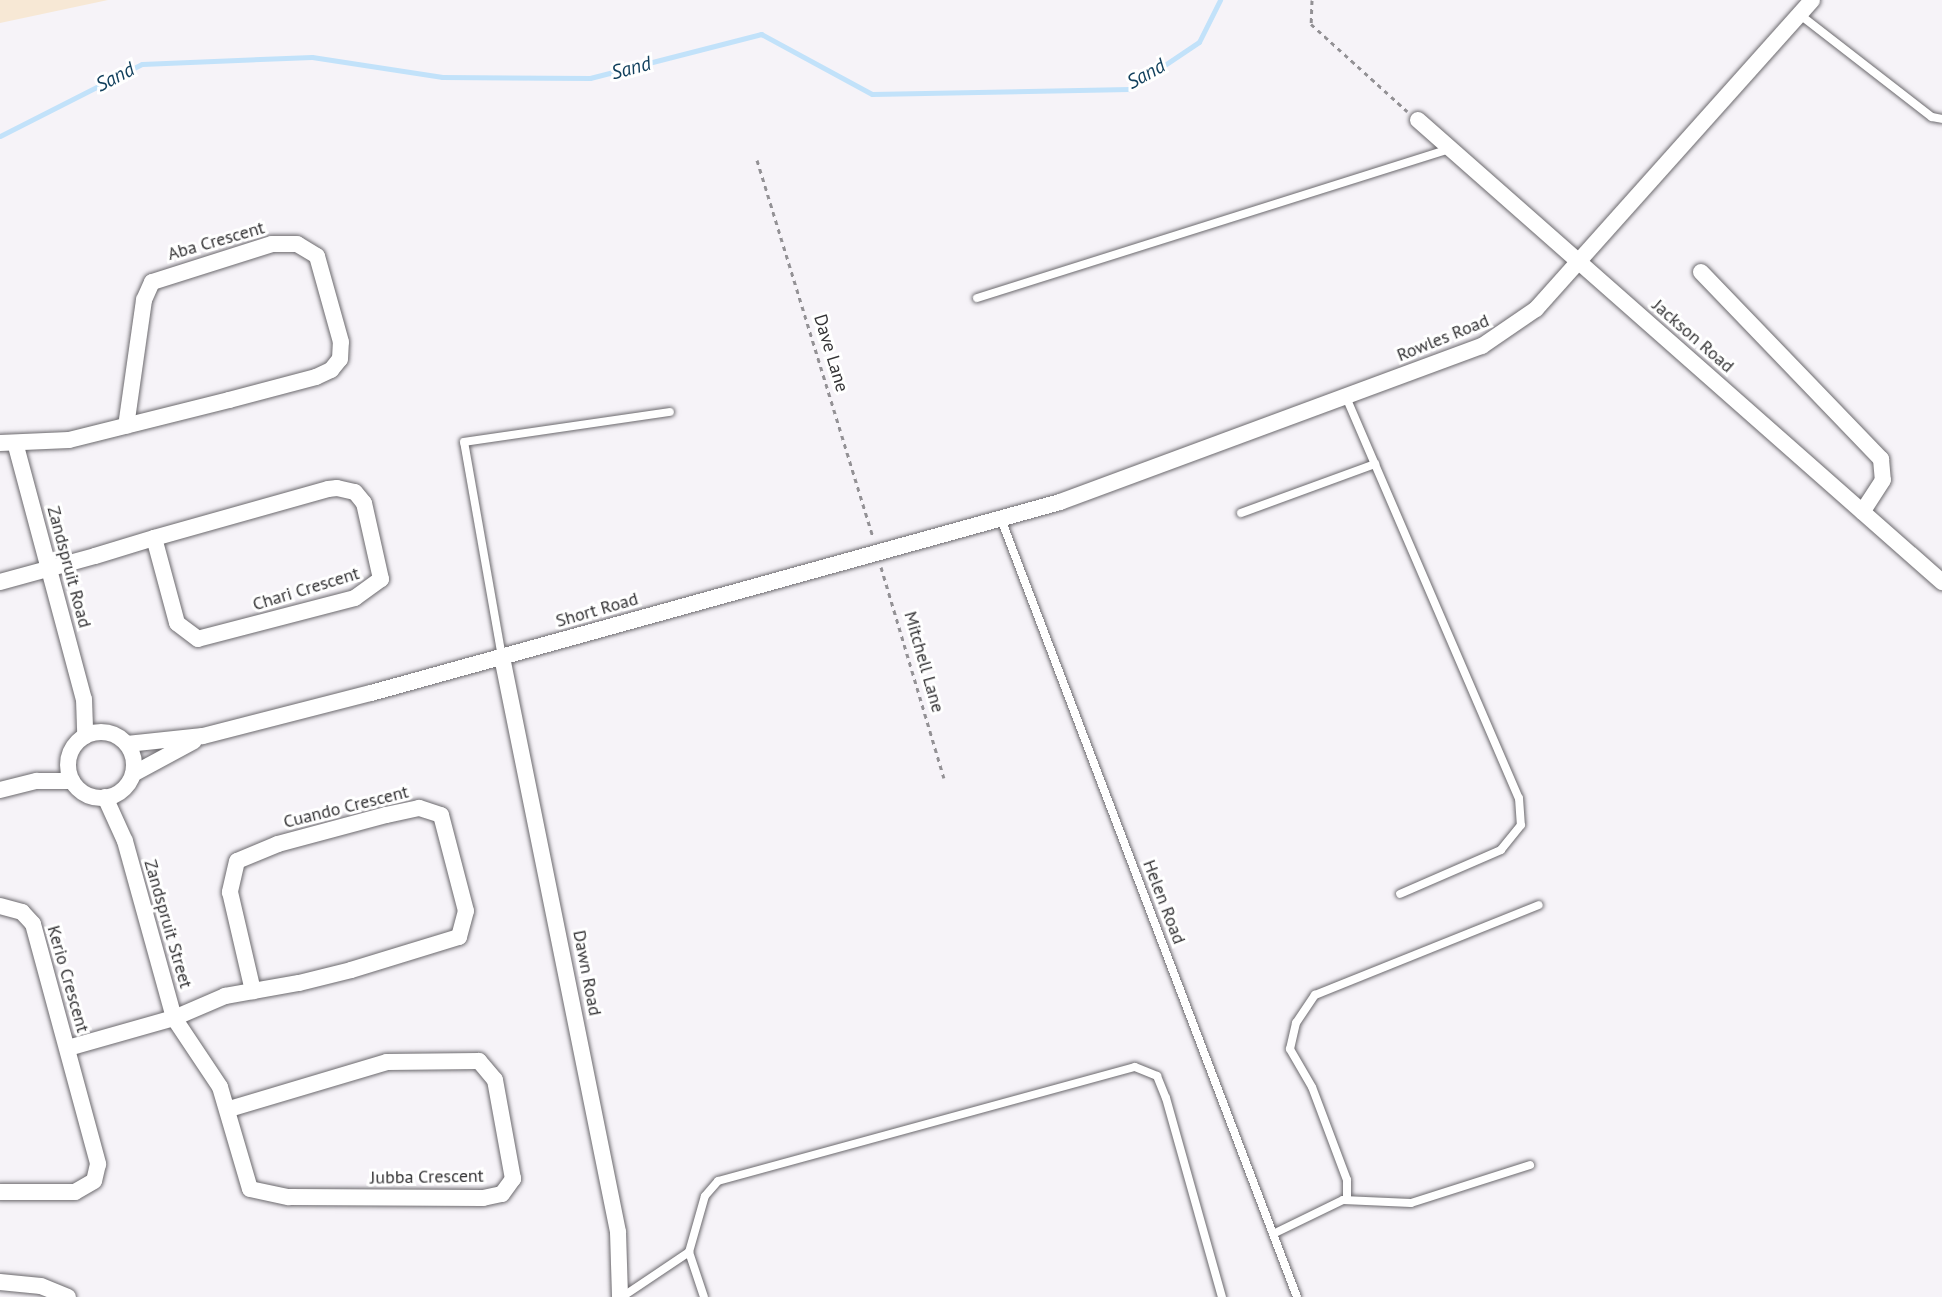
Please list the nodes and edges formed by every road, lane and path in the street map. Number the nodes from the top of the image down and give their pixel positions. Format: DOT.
graph roads {
  1 [pos="1312,0"];
  2 [pos="1812,0"];
  3 [pos="1799,14"];
  4 [pos="1942,119"];
  5 [pos="1418,120"];
  6 [pos="1450,149"];
  7 [pos="757,160"];
  8 [pos="1578,264"];
  9 [pos="1701,272"];
  10 [pos="977,298"];
  11 [pos="1346,397"];
  12 [pos="670,412"];
  13 [pos="126,426"];
  14 [pos="8,444"];
  15 [pos="1375,464"];
  16 [pos="1862,512"];
  17 [pos="1241,513"];
  18 [pos="1001,519"];
  19 [pos="154,538"];
  20 [pos="877,553"];
  21 [pos="49,569"];
  22 [pos="0,582"];
  23 [pos="1942,582"];
  24 [pos="502,657"];
  25 [pos="84,699"];
  26 [pos="106,733"];
  27 [pos="85,736"];
  28 [pos="203,736"];
  29 [pos="127,744"];
  30 [pos="69,761"];
  31 [pos="133,774"];
  32 [pos="944,778"];
  33 [pos="37,781"];
  34 [pos="72,781"];
  35 [pos="0,790"];
  36 [pos="122,790"];
  37 [pos="105,798"];
  38 [pos="125,841"];
  39 [pos="1400,894"];
  40 [pos="1539,905"];
  41 [pos="0,906"];
  42 [pos="253,991"];
  43 [pos="174,1018"];
  44 [pos="68,1048"];
  45 [pos="229,1109"];
  46 [pos="1530,1165"];
  47 [pos="0,1192"];
  48 [pos="1347,1200"];
  49 [pos="1273,1234"];
  50 [pos="689,1252"];
  51 [pos="0,1282"];
  52 [pos="68,1297"];
  53 [pos="621,1297"];
  54 [pos="704,1297"];
  55 [pos="1222,1297"];
  56 [pos="1297,1297"];
  1 -- 5 [label="path"];
  2 -- 3 [label="street, Rowles Road"];
  3 -- 4 [label="lane"];
  3 -- 8 [label="street, Rowles Road"];
  5 -- 6 [label="street, Jackson Road"];
  6 -- 8 [label="street, Jackson Road"];
  6 -- 10 [label="lane"];
  7 -- 20 [label="path, Dave Lane"];
  8 -- 11 [label="street, Rowles Road"];
  8 -- 16 [label="street, Jackson Road"];
  9 -- 16 [label="street"];
  11 -- 15 [label="lane"];
  11 -- 18 [label="street, Rowles Road"];
  12 -- 24 [label="lane"];
  13 -- 13 [label="street, Aba Crescent"];
  13 -- 14 [label="street, Aba Crescent"];
  14 -- 21 [label="street, Zandspruit Road"];
  15 -- 17 [label="lane"];
  15 -- 39 [label="lane"];
  16 -- 23 [label="street, Jackson Road"];
  18 -- 20 [label="street, Short Road"];
  18 -- 49 [label="lane, Helen Road"];
  19 -- 19 [label="street, Chari Crescent"];
  19 -- 21 [label="street, Chari Crescent"];
  20 -- 24 [label="street, Short Road"];
  20 -- 32 [label="path, Mitchell Lane"];
  21 -- 22 [label="street, Chari Crescent"];
  21 -- 25 [label="street, Zandspruit Road"];
  24 -- 28 [label="street, Short Road"];
  24 -- 53 [label="street, Dawn Road"];
  25 -- 26 [label="street, Zandspruit Road"];
  25 -- 27 [label="street, Zandspruit Road"];
  26 -- 27 [label="street"];
  26 -- 29 [label="street"];
  27 -- 30 [label="street"];
  28 -- 29 [label="street, Short Road"];
  28 -- 31 [label="street, Short Road"];
  29 -- 31 [label="street"];
  30 -- 33 [label="street"];
  30 -- 34 [label="street"];
  31 -- 36 [label="street"];
  33 -- 34 [label="street"];
  33 -- 35 [label="street"];
  34 -- 37 [label="street"];
  36 -- 37 [label="street"];
  36 -- 38 [label="street, Zandspruit Street"];
  37 -- 38 [label="street, Zandspruit Street"];
  38 -- 43 [label="street, Zandspruit Street"];
  40 -- 48 [label="lane"];
  41 -- 44 [label="street, Kerio Crescent"];
  42 -- 42 [label="street, Cuando Crescent"];
  42 -- 43 [label="street, Cuando Crescent"];
  43 -- 44 [label="street, Kerio Crescent"];
  43 -- 45 [label="street, Jubba Crescent"];
  44 -- 47 [label="street, Kerio Crescent"];
  45 -- 45 [label="street, Jubba Crescent"];
  46 -- 48 [label="lane"];
  48 -- 49 [label="lane"];
  49 -- 56 [label="lane, Helen Road"];
  50 -- 53 [label="lane"];
  50 -- 54 [label="lane"];
  50 -- 55 [label="lane"];
  51 -- 52 [label="street"];
}
